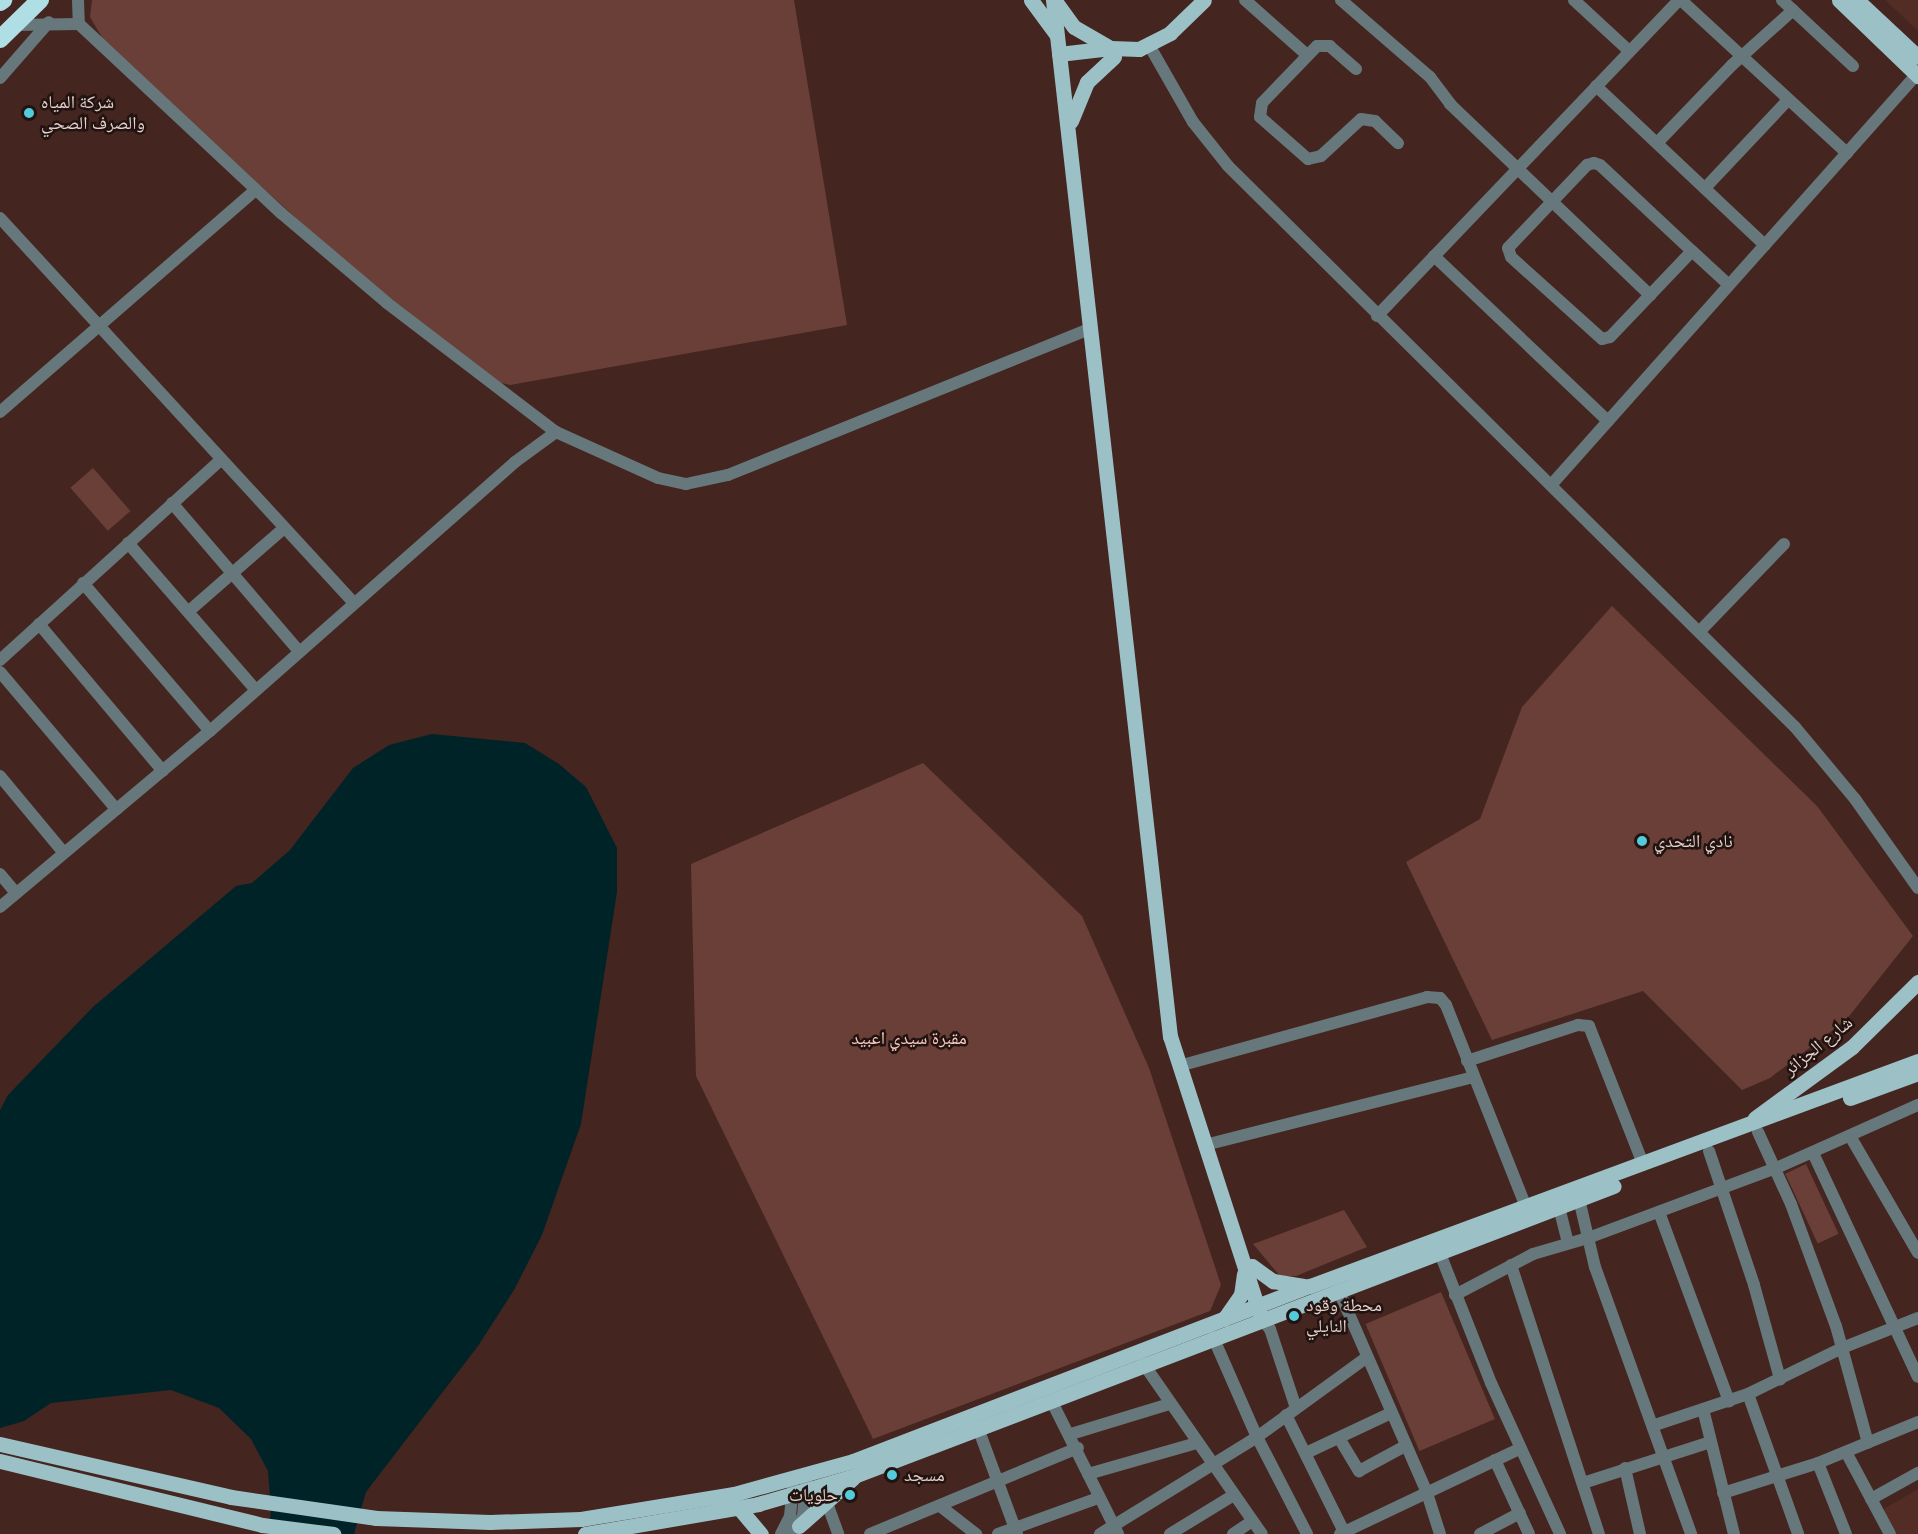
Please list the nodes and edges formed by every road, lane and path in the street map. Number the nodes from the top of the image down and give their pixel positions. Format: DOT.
graph roads {
  1 [pos="40,0"];
  2 [pos="78,0"];
  3 [pos="1032,0"];
  4 [pos="1054,0"];
  5 [pos="1204,0"];
  6 [pos="1245,0"];
  7 [pos="1341,0"];
  8 [pos="1574,0"];
  9 [pos="1680,0"];
  10 [pos="1782,0"];
  11 [pos="1839,0"];
  12 [pos="1857,0"];
  13 [pos="1793,10"];
  14 [pos="48,22"];
  15 [pos="79,24"];
  16 [pos="14,25"];
  17 [pos="1057,36"];
  18 [pos="0,39"];
  19 [pos="1149,45"];
  20 [pos="1629,51"];
  21 [pos="1117,52"];
  22 [pos="1307,55"];
  23 [pos="1743,57"];
  24 [pos="1918,57"];
  25 [pos="1060,59"];
  26 [pos="1853,66"];
  27 [pos="1356,69"];
  28 [pos="1917,75"];
  29 [pos="0,78"];
  30 [pos="1596,86"];
  31 [pos="1788,100"];
  32 [pos="1069,127"];
  33 [pos="1398,143"];
  34 [pos="1657,143"];
  35 [pos="1847,153"];
  36 [pos="1517,168"];
  37 [pos="1704,188"];
  38 [pos="255,190"];
  39 [pos="1551,201"];
  40 [pos="0,218"];
  41 [pos="1765,245"];
  42 [pos="1692,251"];
  43 [pos="1434,256"];
  44 [pos="1729,285"];
  45 [pos="1650,295"];
  46 [pos="1377,316"];
  47 [pos="97,324"];
  48 [pos="1090,329"];
  49 [pos="0,412"];
  50 [pos="1608,421"];
  51 [pos="556,432"];
  52 [pos="222,459"];
  53 [pos="1552,484"];
  54 [pos="172,503"];
  55 [pos="284,528"];
  56 [pos="128,543"];
  57 [pos="1784,544"];
  58 [pos="233,572"];
  59 [pos="83,583"];
  60 [pos="352,602"];
  61 [pos="189,611"];
  62 [pos="39,624"];
  63 [pos="1700,631"];
  64 [pos="299,651"];
  65 [pos="0,660"];
  66 [pos="0,672"];
  67 [pos="256,690"];
  68 [pos="210,730"];
  69 [pos="163,771"];
  70 [pos="0,777"];
  71 [pos="116,809"];
  72 [pos="63,852"];
  73 [pos="0,874"];
  74 [pos="1918,888"];
  75 [pos="16,893"];
  76 [pos="0,907"];
  77 [pos="1918,982"];
  78 [pos="1918,991"];
  79 [pos="1467,1061"];
  80 [pos="1918,1061"];
  81 [pos="1179,1066"];
  82 [pos="1918,1073"];
  83 [pos="1473,1077"];
  84 [pos="1918,1105"];
  85 [pos="1772,1118"];
  86 [pos="1747,1133"];
  87 [pos="1850,1136"];
  88 [pos="1205,1145"];
  89 [pos="1709,1151"];
  90 [pos="1813,1153"];
  91 [pos="1643,1164"];
  92 [pos="1774,1169"];
  93 [pos="1722,1189"];
  94 [pos="1579,1199"];
  95 [pos="1559,1206"];
  96 [pos="1526,1207"];
  97 [pos="1659,1212"];
  98 [pos="1588,1238"];
  99 [pos="1568,1243"];
  100 [pos="1439,1251"];
  101 [pos="1918,1253"];
  102 [pos="1511,1265"];
  103 [pos="1248,1267"];
  104 [pos="1310,1286"];
  105 [pos="1338,1289"];
  106 [pos="1455,1295"];
  107 [pos="1265,1314"];
  108 [pos="1918,1318"];
  109 [pos="1223,1320"];
  110 [pos="1893,1328"];
  111 [pos="1213,1337"];
  112 [pos="1842,1348"];
  113 [pos="1367,1357"];
  114 [pos="1143,1363"];
  115 [pos="1918,1377"];
  116 [pos="1780,1379"];
  117 [pos="1748,1394"];
  118 [pos="1050,1398"];
  119 [pos="1728,1401"];
  120 [pos="1169,1404"];
  121 [pos="1703,1409"];
  122 [pos="1291,1412"];
  123 [pos="1391,1413"];
  124 [pos="1918,1422"];
  125 [pos="1655,1425"];
  126 [pos="978,1428"];
  127 [pos="1071,1434"];
  128 [pos="1257,1437"];
  129 [pos="1339,1438"];
  130 [pos="1711,1442"];
  131 [pos="1197,1443"];
  132 [pos="1868,1443"];
  133 [pos="0,1444"];
  134 [pos="1405,1446"];
  135 [pos="1078,1448"];
  136 [pos="1521,1448"];
  137 [pos="1846,1452"];
  138 [pos="1306,1453"];
  139 [pos="1666,1456"];
  140 [pos="1495,1460"];
  141 [pos="0,1461"];
  142 [pos="1818,1463"];
  143 [pos="1212,1464"];
  144 [pos="1625,1468"];
  145 [pos="1918,1473"];
  146 [pos="1088,1474"];
  147 [pos="854,1476"];
  148 [pos="1777,1476"];
  149 [pos="999,1483"];
  150 [pos="1583,1483"];
  151 [pos="800,1485"];
  152 [pos="1426,1492"];
  153 [pos="1723,1493"];
  154 [pos="1234,1495"];
  155 [pos="1098,1498"];
  156 [pos="1871,1499"];
  157 [pos="827,1503"];
  158 [pos="940,1506"];
  159 [pos="739,1508"];
  160 [pos="1520,1513"];
  161 [pos="604,1515"];
  162 [pos="704,1515"];
  163 [pos="1252,1521"];
  164 [pos="583,1529"];
  165 [pos="796,1530"];
  166 [pos="1016,1531"];
  167 [pos="1116,1531"];
  168 [pos="603,1533"];
  169 [pos="1343,1533"];
  170 [pos="333,1534"];
  171 [pos="656,1534"];
  172 [pos="761,1534"];
  173 [pos="781,1534"];
  174 [pos="838,1534"];
  175 [pos="870,1534"];
  176 [pos="976,1534"];
  177 [pos="998,1534"];
  178 [pos="1100,1534"];
  179 [pos="1170,1534"];
  180 [pos="1233,1534"];
  181 [pos="1262,1534"];
  182 [pos="1307,1534"];
  183 [pos="1440,1534"];
  184 [pos="1480,1534"];
  185 [pos="1529,1534"];
  186 [pos="1560,1534"];
  187 [pos="1599,1534"];
  188 [pos="1640,1534"];
  189 [pos="1691,1534"];
  190 [pos="1734,1534"];
  191 [pos="1798,1534"];
  192 [pos="1846,1534"];
  193 [pos="1890,1534"];
  1 -- 16 [label="highway"];
  2 -- 15 [label="street"];
  3 -- 17 [label="main road"];
  4 -- 17 [label="main road"];
  4 -- 21 [label="main road"];
  5 -- 19 [label="main road"];
  6 -- 22 [label="street"];
  7 -- 36 [label="street"];
  8 -- 20 [label="street"];
  9 -- 20 [label="street"];
  9 -- 23 [label="street"];
  10 -- 13 [label="street"];
  11 -- 28 [label="main road"];
  12 -- 24 [label="main road"];
  13 -- 23 [label="street"];
  13 -- 26 [label="street"];
  14 -- 15 [label="street"];
  14 -- 16 [label="street"];
  14 -- 29 [label="street"];
  15 -- 38 [label="street"];
  16 -- 18 [label="highway"];
  17 -- 25 [label="main road"];
  19 -- 21 [label="main road"];
  19 -- 46 [label="street"];
  20 -- 30 [label="street"];
  21 -- 25 [label="main road"];
  21 -- 32 [label="main road"];
  22 -- 27 [label="street"];
  22 -- 33 [label="street"];
  23 -- 31 [label="street"];
  23 -- 34 [label="street"];
  25 -- 32 [label="main road"];
  28 -- 35 [label="street"];
  30 -- 34 [label="street"];
  30 -- 36 [label="street"];
  31 -- 35 [label="street"];
  31 -- 37 [label="street"];
  32 -- 48 [label="main road"];
  34 -- 37 [label="street"];
  35 -- 41 [label="street"];
  36 -- 39 [label="street"];
  36 -- 43 [label="street"];
  37 -- 41 [label="street"];
  38 -- 47 [label="street"];
  38 -- 51 [label="street"];
  39 -- 42 [label="street"];
  39 -- 45 [label="street"];
  39 -- 45 [label="street"];
  40 -- 47 [label="street"];
  41 -- 44 [label="street"];
  42 -- 44 [label="street"];
  42 -- 45 [label="street"];
  43 -- 46 [label="street"];
  43 -- 50 [label="street"];
  44 -- 50 [label="street"];
  46 -- 53 [label="street"];
  47 -- 49 [label="street"];
  47 -- 52 [label="street"];
  48 -- 51 [label="street"];
  48 -- 81 [label="main road"];
  50 -- 53 [label="street"];
  51 -- 60 [label="street"];
  52 -- 54 [label="street"];
  52 -- 55 [label="street"];
  53 -- 63 [label="street"];
  54 -- 56 [label="street"];
  54 -- 58 [label="street"];
  55 -- 58 [label="street"];
  55 -- 60 [label="street"];
  56 -- 59 [label="street"];
  56 -- 61 [label="street"];
  57 -- 63 [label="street"];
  58 -- 61 [label="street"];
  58 -- 64 [label="street"];
  59 -- 62 [label="street"];
  59 -- 68 [label="street"];
  60 -- 64 [label="street"];
  61 -- 67 [label="street"];
  62 -- 65 [label="street"];
  62 -- 69 [label="street"];
  63 -- 74 [label="street"];
  64 -- 67 [label="street"];
  66 -- 71 [label="street"];
  67 -- 68 [label="street"];
  68 -- 69 [label="street"];
  69 -- 71 [label="street"];
  70 -- 72 [label="street"];
  71 -- 72 [label="street"];
  72 -- 75 [label="street"];
  73 -- 75 [label="street"];
  75 -- 76 [label="street"];
  77 -- 86 [label="main road, شارع الجزائر"];
  78 -- 85 [label="main road, شارع الجزائر"];
  79 -- 81 [label="street"];
  79 -- 83 [label="street"];
  79 -- 91 [label="street"];
  80 -- 85 [label="main road"];
  81 -- 88 [label="main road"];
  82 -- 86 [label="main road"];
  83 -- 88 [label="street"];
  83 -- 96 [label="street"];
  84 -- 87 [label="street"];
  85 -- 86 [label="main road"];
  86 -- 89 [label="main road"];
  86 -- 91 [label="main road"];
  86 -- 92 [label="street"];
  87 -- 90 [label="street"];
  87 -- 101 [label="street"];
  88 -- 103 [label="main road"];
  89 -- 93 [label="street"];
  89 -- 94 [label="main road"];
  90 -- 92 [label="street"];
  90 -- 110 [label="street"];
  91 -- 96 [label="main road"];
  92 -- 93 [label="street"];
  92 -- 112 [label="street"];
  93 -- 97 [label="street"];
  93 -- 116 [label="street"];
  94 -- 95 [label="main road"];
  94 -- 98 [label="street"];
  95 -- 99 [label="street"];
  95 -- 100 [label="main road"];
  96 -- 104 [label="main road"];
  97 -- 98 [label="street"];
  97 -- 119 [label="street"];
  98 -- 99 [label="street"];
  98 -- 125 [label="street"];
  99 -- 102 [label="street"];
  100 -- 105 [label="main road"];
  100 -- 106 [label="street"];
  102 -- 106 [label="street"];
  102 -- 150 [label="street"];
  103 -- 104 [label="main road"];
  103 -- 107 [label="main road"];
  103 -- 109 [label="main road"];
  104 -- 107 [label="main road"];
  105 -- 107 [label="main road"];
  105 -- 113 [label="street"];
  106 -- 136 [label="street"];
  107 -- 109 [label="main road"];
  107 -- 111 [label="main road"];
  107 -- 122 [label="street"];
  108 -- 110 [label="street"];
  109 -- 151 [label="main road"];
  110 -- 112 [label="street"];
  110 -- 115 [label="street"];
  111 -- 114 [label="main road"];
  111 -- 128 [label="street"];
  112 -- 116 [label="street"];
  112 -- 132 [label="street"];
  113 -- 122 [label="street"];
  113 -- 123 [label="street"];
  114 -- 118 [label="main road"];
  114 -- 120 [label="street"];
  116 -- 117 [label="street"];
  117 -- 119 [label="street"];
  117 -- 148 [label="street"];
  118 -- 126 [label="main road"];
  118 -- 127 [label="street"];
  119 -- 121 [label="street"];
  120 -- 127 [label="street"];
  120 -- 131 [label="street"];
  121 -- 125 [label="street"];
  121 -- 130 [label="street"];
  122 -- 128 [label="street"];
  122 -- 138 [label="street"];
  123 -- 129 [label="street"];
  123 -- 134 [label="street"];
  124 -- 132 [label="street"];
  125 -- 139 [label="street"];
  126 -- 147 [label="main road"];
  126 -- 149 [label="street"];
  127 -- 135 [label="street"];
  128 -- 143 [label="street"];
  128 -- 182 [label="street"];
  129 -- 134 [label="street"];
  129 -- 138 [label="street"];
  130 -- 139 [label="street"];
  130 -- 153 [label="street"];
  131 -- 143 [label="street"];
  131 -- 146 [label="street"];
  132 -- 137 [label="street"];
  133 -- 164 [label="main road"];
  134 -- 152 [label="street"];
  135 -- 146 [label="street"];
  135 -- 149 [label="street"];
  136 -- 140 [label="street"];
  136 -- 186 [label="street"];
  137 -- 142 [label="street"];
  137 -- 156 [label="street"];
  138 -- 169 [label="street"];
  139 -- 144 [label="street"];
  139 -- 189 [label="street"];
  140 -- 152 [label="street"];
  140 -- 160 [label="street"];
  141 -- 170 [label="main road"];
  142 -- 148 [label="street"];
  142 -- 192 [label="street"];
  143 -- 154 [label="street"];
  143 -- 167 [label="street"];
  144 -- 150 [label="street"];
  144 -- 188 [label="street"];
  145 -- 156 [label="street"];
  146 -- 155 [label="street"];
  147 -- 151 [label="main road"];
  147 -- 157 [label="main road"];
  148 -- 153 [label="street"];
  148 -- 191 [label="street"];
  149 -- 158 [label="street"];
  149 -- 166 [label="street"];
  150 -- 187 [label="street"];
  151 -- 159 [label="main road"];
  151 -- 161 [label="main road"];
  151 -- 165 [label="street"];
  151 -- 173 [label="street"];
  152 -- 169 [label="street"];
  152 -- 183 [label="street"];
  153 -- 190 [label="street"];
  154 -- 163 [label="street"];
  154 -- 179 [label="street"];
  155 -- 166 [label="street"];
  155 -- 167 [label="street"];
  156 -- 193 [label="street"];
  157 -- 165 [label="main road"];
  157 -- 174 [label="street"];
  158 -- 175 [label="street"];
  158 -- 176 [label="street"];
  159 -- 162 [label="main road"];
  159 -- 172 [label="main road"];
  160 -- 184 [label="street"];
  160 -- 185 [label="street"];
  161 -- 164 [label="main road"];
  161 -- 168 [label="main road"];
  162 -- 168 [label="main road"];
  162 -- 171 [label="main road"];
  163 -- 180 [label="street"];
  163 -- 181 [label="street"];
  164 -- 168 [label="main road"];
  166 -- 177 [label="street"];
  167 -- 178 [label="street"];
}
